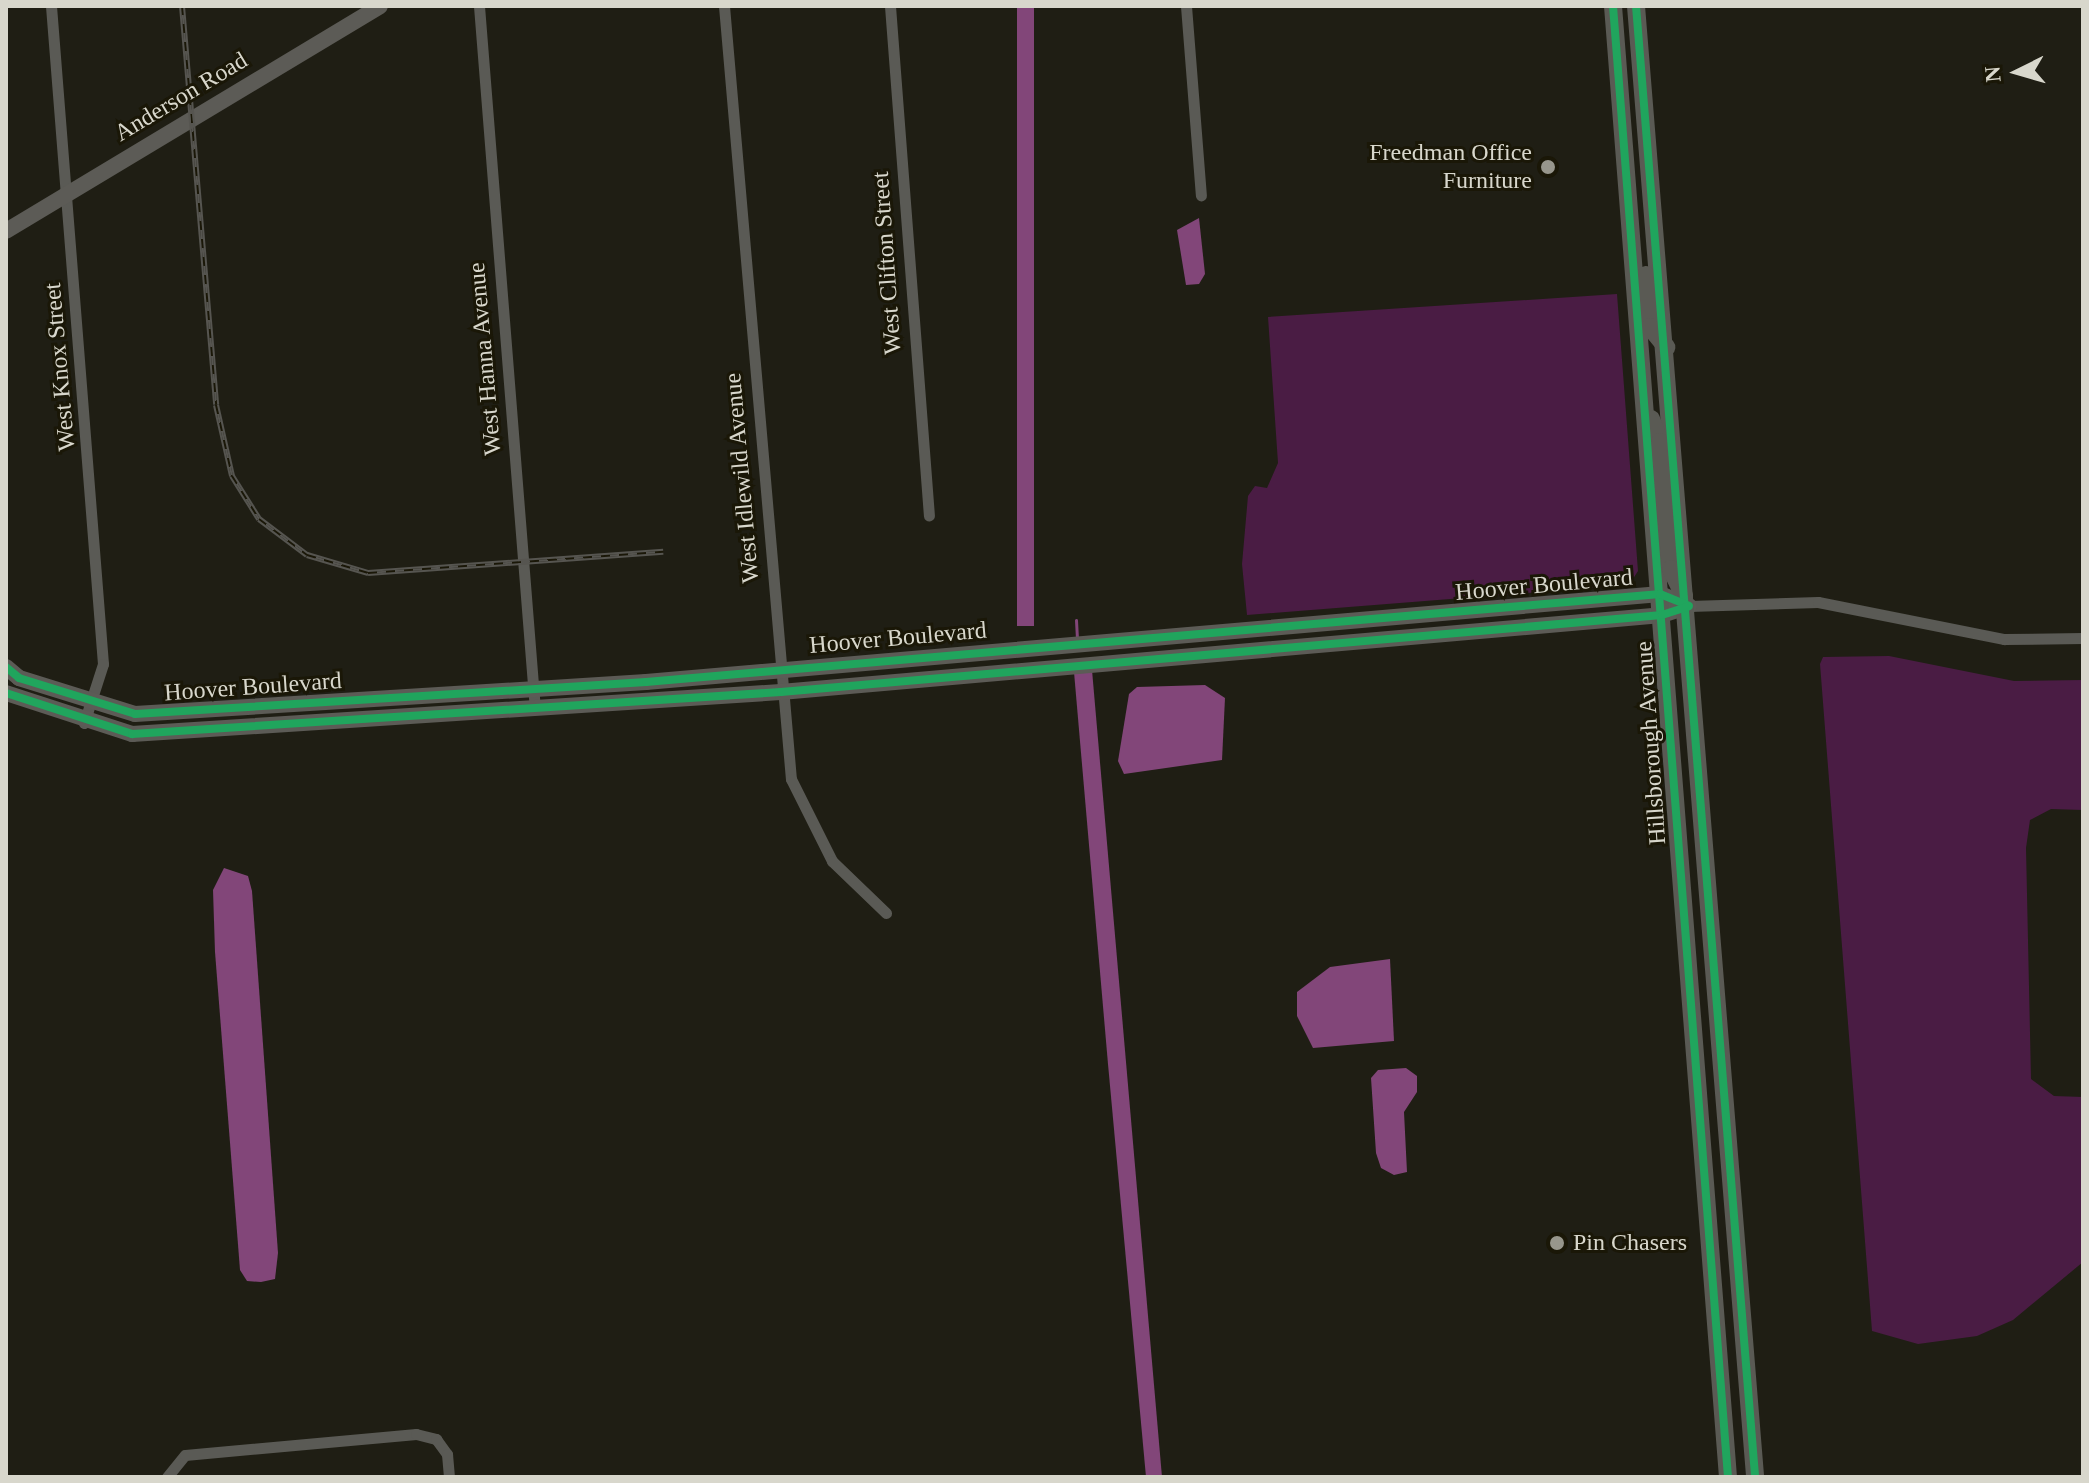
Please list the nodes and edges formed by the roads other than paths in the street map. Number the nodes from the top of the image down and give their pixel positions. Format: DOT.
graph roads {
  1 [pos="51,6"];
  2 [pos="380,6"];
  3 [pos="479,6"];
  4 [pos="724,6"];
  5 [pos="890,6"];
  6 [pos="1186,6"];
  7 [pos="1613,6"];
  8 [pos="1636,6"];
  9 [pos="68,192"];
  10 [pos="1201,195"];
  11 [pos="1628,207"];
  12 [pos="6,231"];
  13 [pos="1666,347"];
  14 [pos="1643,397"];
  15 [pos="929,516"];
  16 [pos="1660,594"];
  17 [pos="1689,606"];
  18 [pos="1662,615"];
  19 [pos="2083,638"];
  20 [pos="6,667"];
  21 [pos="780,668"];
  22 [pos="534,688"];
  23 [pos="781,692"];
  24 [pos="6,693"];
  25 [pos="91,704"];
  26 [pos="535,709"];
  27 [pos="84,723"];
  28 [pos="886,913"];
  29 [pos="1690,974"];
  30 [pos="1724,1122"];
  31 [pos="1713,1267"];
  32 [pos="1748,1398"];
  33 [pos="1755,1476"];
  34 [pos="167,1477"];
  35 [pos="449,1477"];
  36 [pos="1728,1477"];
  1 -- 9 [label="street, West Knox Street"];
  2 -- 9 [label="main road, Anderson Road"];
  3 -- 22 [label="street, West Hanna Avenue"];
  4 -- 21 [label="street, West Idlewild Avenue"];
  5 -- 15 [label="street, West Clifton Street"];
  6 -- 10 [label="street"];
  7 -- 11 [label="main road, Hillsborough Avenue"];
  8 -- 13 [label="main road, Hillsborough Avenue"];
  9 -- 12 [label="main road, Anderson Road"];
  9 -- 25 [label="street, West Knox Street"];
  11 -- 13 [label="main road"];
  11 -- 14 [label="main road, Hillsborough Avenue"];
  13 -- 17 [label="main road, Hillsborough Avenue"];
  14 -- 16 [label="main road, Hillsborough Avenue"];
  14 -- 17 [label="main road"];
  16 -- 17 [label="main road, Hoover Boulevard"];
  16 -- 18 [label="main road, Hillsborough Avenue"];
  16 -- 21 [label="main road, Hoover Boulevard"];
  17 -- 18 [label="main road, Hoover Boulevard"];
  17 -- 19 [label="street"];
  17 -- 30 [label="main road, Hillsborough Avenue"];
  18 -- 23 [label="main road, Hoover Boulevard"];
  18 -- 29 [label="main road, Hillsborough Avenue"];
  20 -- 25 [label="main road, Hoover Boulevard"];
  21 -- 22 [label="main road, Hoover Boulevard"];
  21 -- 23 [label="street, West Idlewild Avenue"];
  22 -- 25 [label="main road, Hoover Boulevard"];
  22 -- 26 [label="street, West Hanna Avenue"];
  23 -- 26 [label="main road, Hoover Boulevard"];
  23 -- 28 [label="street, West Idlewild Avenue"];
  24 -- 27 [label="main road, Hoover Boulevard"];
  25 -- 27 [label="street, West Knox Street"];
  26 -- 27 [label="main road, Hoover Boulevard"];
  29 -- 30 [label="main road"];
  29 -- 31 [label="main road, Hillsborough Avenue"];
  30 -- 32 [label="main road, Hillsborough Avenue"];
  31 -- 32 [label="main road"];
  31 -- 36 [label="main road, Hillsborough Avenue"];
  32 -- 33 [label="main road, Hillsborough Avenue"];
  34 -- 35 [label="street"];
}
